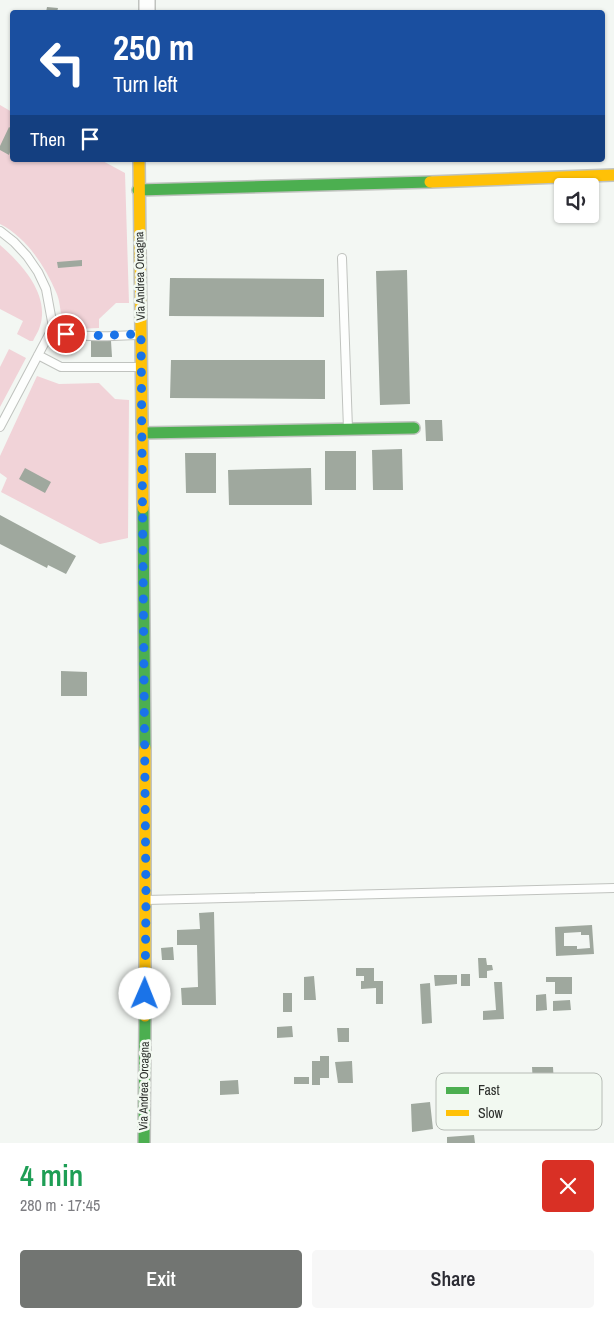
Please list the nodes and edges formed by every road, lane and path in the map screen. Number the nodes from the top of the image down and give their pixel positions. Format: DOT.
graph roads {
  1 [pos="139,162"];
  2 [pos="614,175"];
  3 [pos="138,190"];
  4 [pos="0,231"];
  5 [pos="342,258"];
  6 [pos="53,327"];
  7 [pos="141,334"];
  8 [pos="38,355"];
  9 [pos="141,367"];
  10 [pos="0,427"];
  11 [pos="414,428"];
  12 [pos="348,431"];
  13 [pos="142,433"];
  14 [pos="614,888"];
  15 [pos="146,900"];
  16 [pos="144,1143"];
  1 -- 3 [label="street, Via Andrea Orcagna"];
  2 -- 3 [label="street"];
  3 -- 7 [label="street, Via Andrea Orcagna"];
  4 -- 6 [label="lane"];
  5 -- 12 [label="lane"];
  6 -- 7 [label="lane"];
  6 -- 8 [label="lane"];
  7 -- 9 [label="street, Via Andrea Orcagna"];
  8 -- 9 [label="lane"];
  8 -- 10 [label="lane"];
  9 -- 13 [label="street, Via Andrea Orcagna"];
  11 -- 12 [label="street"];
  12 -- 13 [label="street"];
  13 -- 15 [label="street, Via Andrea Orcagna"];
  14 -- 15 [label="lane"];
  15 -- 16 [label="street, Via Andrea Orcagna"];
}
